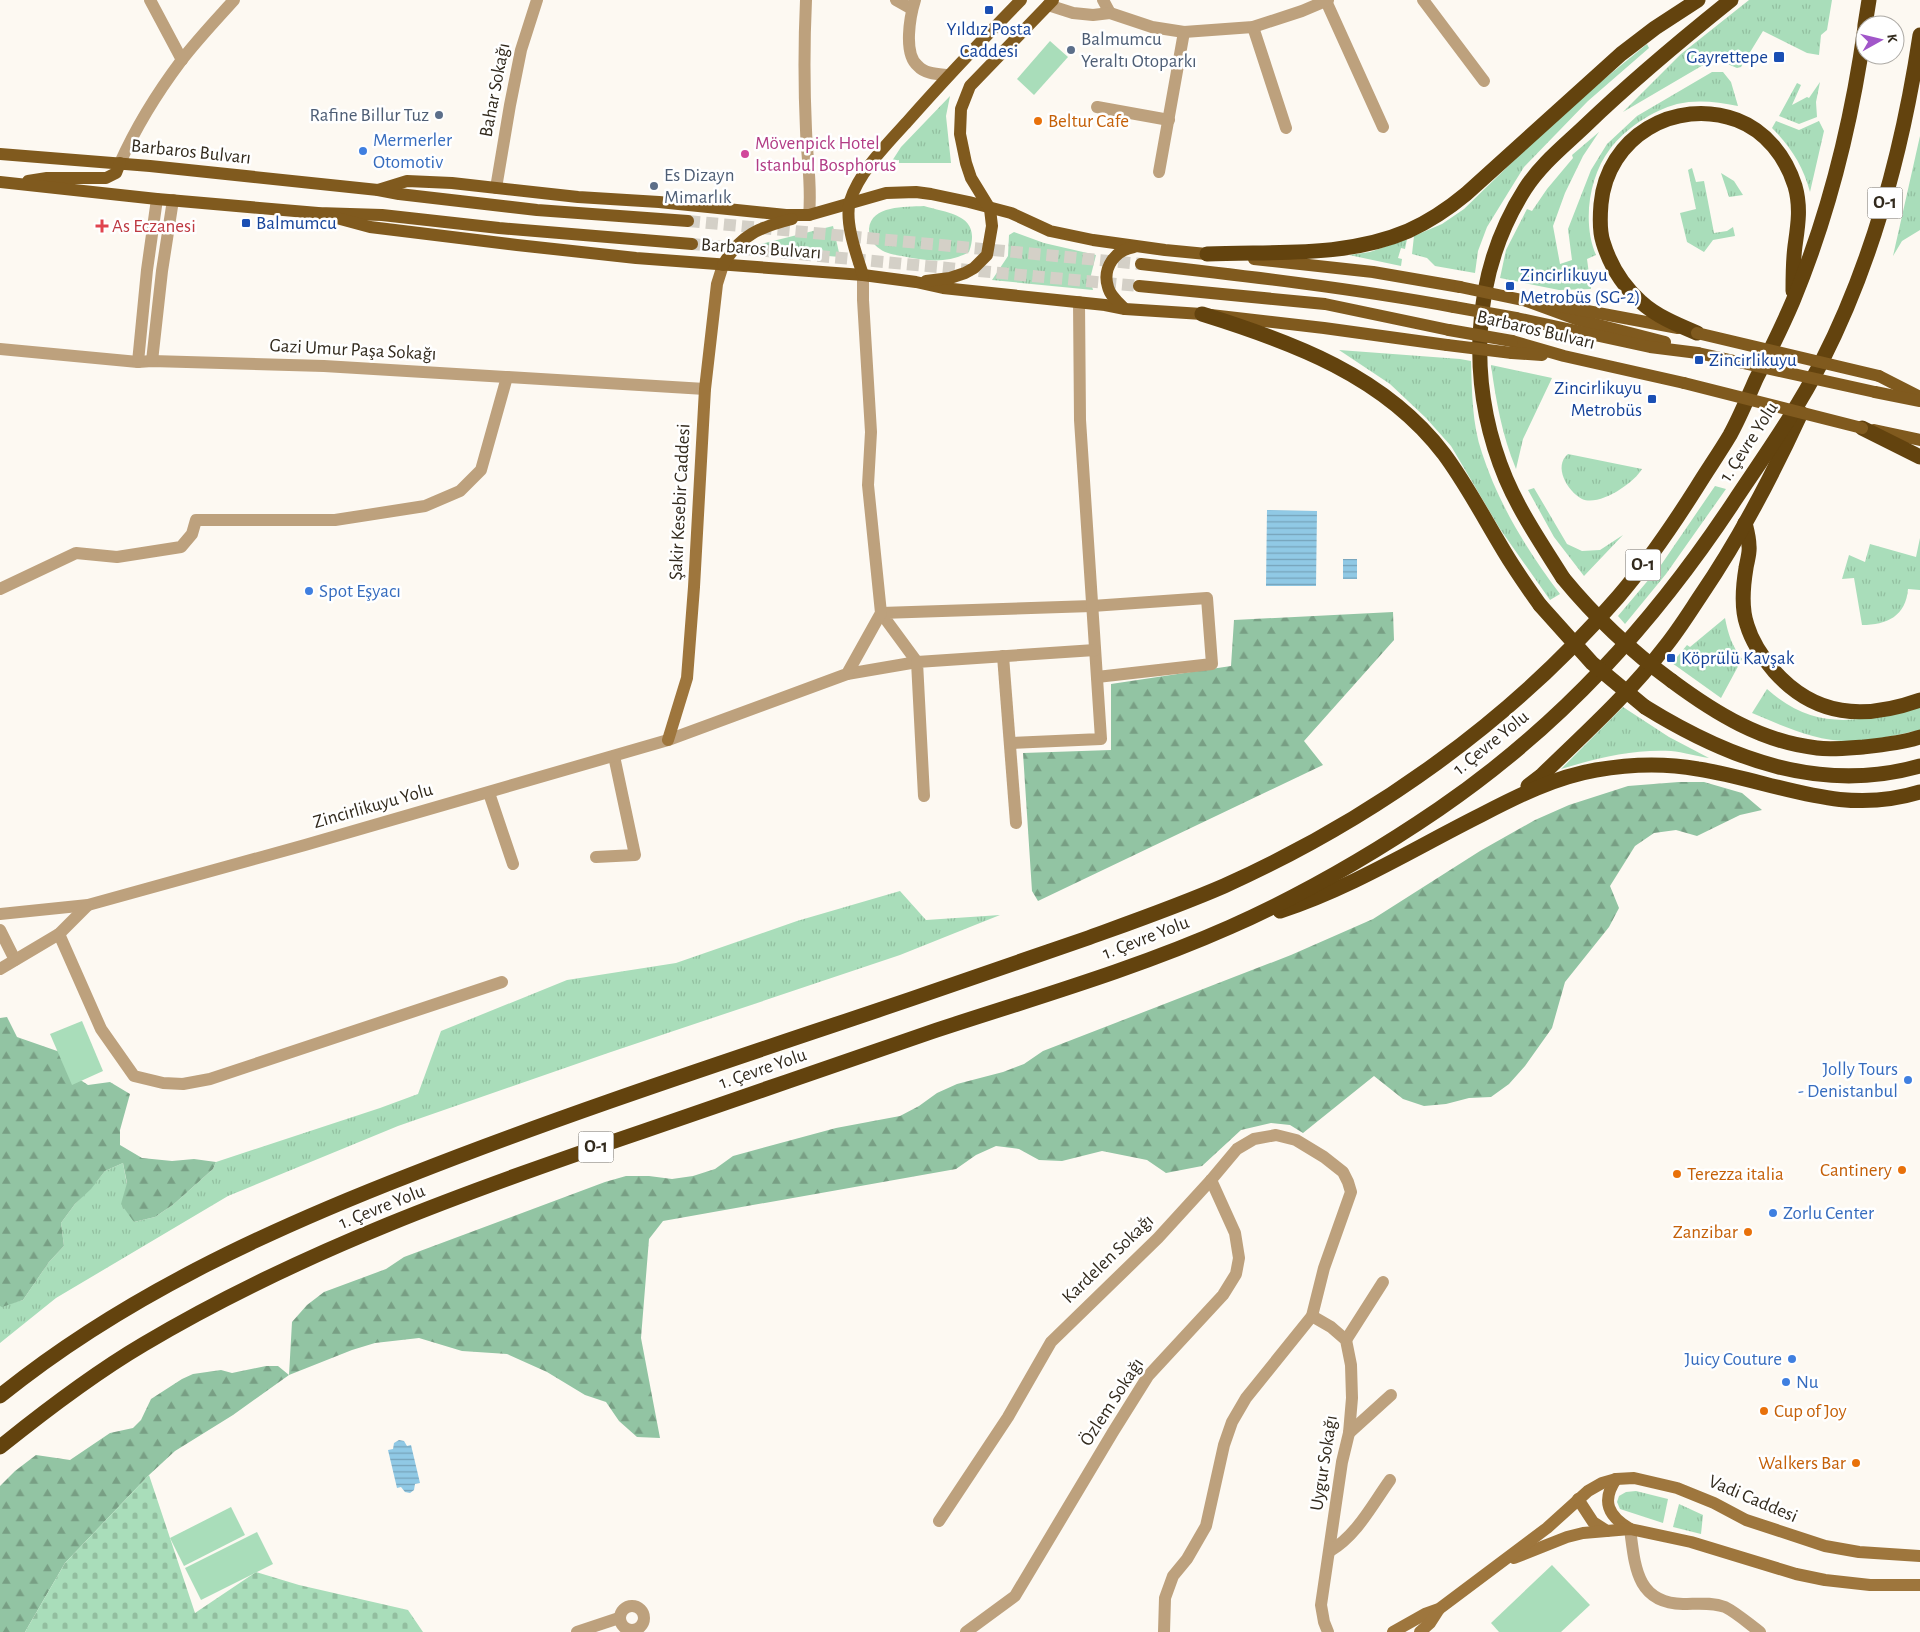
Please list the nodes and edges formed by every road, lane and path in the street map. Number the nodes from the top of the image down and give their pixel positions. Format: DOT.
graph roads {
  1 [pos="150,0"];
  2 [pos="234,0"];
  3 [pos="537,0"];
  4 [pos="806,0"];
  5 [pos="896,0"];
  6 [pos="1021,0"];
  7 [pos="1103,0"];
  8 [pos="1423,0"];
  9 [pos="1698,0"];
  10 [pos="1731,0"];
  11 [pos="1869,0"];
  12 [pos="1327,1"];
  13 [pos="1051,3"];
  14 [pos="914,5"];
  15 [pos="1110,13"];
  16 [pos="1867,15"];
  17 [pos="1253,27"];
  18 [pos="1184,32"];
  19 [pos="1920,35"];
  20 [pos="182,60"];
  21 [pos="1859,65"];
  22 [pos="948,75"];
  23 [pos="1484,81"];
  24 [pos="1097,107"];
  25 [pos="1169,120"];
  26 [pos="1383,127"];
  27 [pos="1286,128"];
  28 [pos="0,154"];
  29 [pos="120,163"];
  30 [pos="1159,172"];
  31 [pos="4,183"];
  32 [pos="496,188"];
  33 [pos="378,190"];
  34 [pos="157,199"];
  35 [pos="173,200"];
  36 [pos="850,202"];
  37 [pos="990,209"];
  38 [pos="318,213"];
  39 [pos="809,214"];
  40 [pos="688,221"];
  41 [pos="692,244"];
  42 [pos="1139,246"];
  43 [pos="1207,254"];
  44 [pos="1141,264"];
  45 [pos="723,265"];
  46 [pos="147,270"];
  47 [pos="162,271"];
  48 [pos="863,275"];
  49 [pos="916,282"];
  50 [pos="1139,286"];
  51 [pos="1527,301"];
  52 [pos="1079,302"];
  53 [pos="1793,302"];
  54 [pos="1125,308"];
  55 [pos="1202,314"];
  56 [pos="1697,333"];
  57 [pos="1512,347"];
  58 [pos="0,349"];
  59 [pos="1698,353"];
  60 [pos="152,361"];
  61 [pos="138,362"];
  62 [pos="1822,362"];
  63 [pos="507,378"];
  64 [pos="705,390"];
  65 [pos="1920,396"];
  66 [pos="1920,402"];
  67 [pos="1862,428"];
  68 [pos="1920,440"];
  69 [pos="1920,457"];
  70 [pos="1745,523"];
  71 [pos="4,587"];
  72 [pos="0,599"];
  73 [pos="1092,606"];
  74 [pos="881,613"];
  75 [pos="1095,650"];
  76 [pos="1003,656"];
  77 [pos="917,662"];
  78 [pos="847,674"];
  79 [pos="1097,677"];
  80 [pos="1920,700"];
  81 [pos="1920,737"];
  82 [pos="668,740"];
  83 [pos="1010,743"];
  84 [pos="614,756"];
  85 [pos="1920,766"];
  86 [pos="1920,792"];
  87 [pos="489,793"];
  88 [pos="924,796"];
  89 [pos="1514,798"];
  90 [pos="1016,823"];
  91 [pos="596,857"];
  92 [pos="513,864"];
  93 [pos="88,905"];
  94 [pos="0,914"];
  95 [pos="1230,927"];
  96 [pos="0,930"];
  97 [pos="60,934"];
  98 [pos="16,960"];
  99 [pos="0,969"];
  100 [pos="502,982"];
  101 [pos="1211,1180"];
  102 [pos="1384,1282"];
  103 [pos="1312,1316"];
  104 [pos="1346,1340"];
  105 [pos="1391,1395"];
  106 [pos="0,1396"];
  107 [pos="1349,1433"];
  108 [pos="0,1447"];
  109 [pos="1616,1478"];
  110 [pos="1390,1480"];
  111 [pos="1578,1500"];
  112 [pos="939,1521"];
  113 [pos="1630,1529"];
  114 [pos="1607,1531"];
  115 [pos="1330,1550"];
  116 [pos="1920,1556"];
  117 [pos="1500,1564"];
  118 [pos="1920,1585"];
  119 [pos="1439,1609"];
  120 [pos="618,1625"];
  121 [pos="577,1632"];
  122 [pos="966,1632"];
  123 [pos="1164,1632"];
  124 [pos="1328,1632"];
  125 [pos="1393,1632"];
  126 [pos="1420,1632"];
  127 [pos="1760,1632"];
  1 -- 20 [label="street"];
  2 -- 20 [label="street"];
  3 -- 32 [label="street, Bahar Sokağı"];
  4 -- 39 [label="street"];
  5 -- 14 [label="street"];
  6 -- 22 [label="main road"];
  7 -- 15 [label="street"];
  8 -- 23 [label="street"];
  9 -- 43 [label="highway"];
  10 -- 81 [label="highway, bridge"];
  11 -- 16 [label="highway, 1. Çevre Yolu / O-1"];
  12 -- 17 [label="street"];
  12 -- 26 [label="street"];
  13 -- 15 [label="street"];
  13 -- 37 [label="main road"];
  14 -- 22 [label="street"];
  15 -- 18 [label="street"];
  17 -- 18 [label="street"];
  17 -- 27 [label="street"];
  18 -- 25 [label="street"];
  19 -- 62 [label="highway, 1. Çevre Yolu / O-1"];
  20 -- 29 [label="street"];
  21 -- 53 [label="highway, 1. Çevre Yolu / O-1"];
  22 -- 36 [label="main road"];
  24 -- 25 [label="street"];
  25 -- 30 [label="street"];
  28 -- 29 [label="main road, Barbaros Bulvarı"];
  29 -- 31 [label="main road"];
  29 -- 33 [label="main road, Barbaros Bulvarı"];
  31 -- 34 [label="main road, Barbaros Bulvarı"];
  32 -- 33 [label="main road, Barbaros Bulvarı"];
  32 -- 39 [label="main road, Barbaros Bulvarı"];
  33 -- 40 [label="main road, Barbaros Bulvarı"];
  34 -- 35 [label="main road, Barbaros Bulvarı"];
  34 -- 46 [label="street"];
  35 -- 38 [label="main road, Barbaros Bulvarı"];
  35 -- 47 [label="street"];
  36 -- 37 [label="main road, Barbaros Bulvarı"];
  36 -- 39 [label="main road, Barbaros Bulvarı"];
  36 -- 48 [label="main road"];
  37 -- 42 [label="main road, Barbaros Bulvarı"];
  37 -- 49 [label="main road"];
  38 -- 41 [label="main road, Barbaros Bulvarı"];
  38 -- 45 [label="main road, Barbaros Bulvarı"];
  39 -- 45 [label="main road"];
  42 -- 43 [label="main road, Barbaros Bulvarı"];
  42 -- 54 [label="main road"];
  43 -- 51 [label="main road, Barbaros Bulvarı, bridge"];
  44 -- 59 [label="main road, Barbaros Bulvarı, bridge"];
  45 -- 48 [label="main road, Barbaros Bulvarı"];
  45 -- 64 [label="street, Şakir Kesebir Caddesi"];
  46 -- 47 [label="street"];
  46 -- 61 [label="street"];
  47 -- 60 [label="street"];
  48 -- 49 [label="main road, Barbaros Bulvarı"];
  48 -- 74 [label="street"];
  49 -- 52 [label="main road, Barbaros Bulvarı"];
  50 -- 57 [label="main road, Barbaros Bulvarı, bridge"];
  51 -- 56 [label="main road"];
  51 -- 59 [label="main road"];
  52 -- 54 [label="main road, Barbaros Bulvarı"];
  52 -- 73 [label="street"];
  53 -- 56 [label="highway"];
  53 -- 106 [label="highway, 1. Çevre Yolu / O-1"];
  54 -- 55 [label="main road, Barbaros Bulvarı"];
  55 -- 57 [label="main road, Barbaros Bulvarı, bridge"];
  55 -- 85 [label="highway, bridge"];
  56 -- 65 [label="main road, bridge"];
  57 -- 67 [label="main road, Barbaros Bulvarı, bridge"];
  58 -- 61 [label="street, Gazi Umur Paşa Sokağı"];
  59 -- 66 [label="main road, Barbaros Bulvarı, bridge"];
  60 -- 61 [label="street, Gazi Umur Paşa Sokağı"];
  60 -- 63 [label="street, Gazi Umur Paşa Sokağı"];
  62 -- 70 [label="highway"];
  62 -- 95 [label="highway, 1. Çevre Yolu / O-1"];
  63 -- 64 [label="street, Gazi Umur Paşa Sokağı"];
  63 -- 71 [label="street"];
  64 -- 82 [label="street, Şakir Kesebir Caddesi"];
  67 -- 68 [label="main road, Barbaros Bulvarı"];
  67 -- 69 [label="highway"];
  70 -- 80 [label="highway"];
  70 -- 89 [label="highway"];
  71 -- 72 [label="street"];
  73 -- 74 [label="street"];
  73 -- 75 [label="street"];
  73 -- 79 [label="street"];
  74 -- 77 [label="street"];
  74 -- 78 [label="street"];
  75 -- 76 [label="street, Zincirlikuyu Yolu"];
  75 -- 79 [label="street"];
  76 -- 77 [label="street, Zincirlikuyu Yolu"];
  76 -- 83 [label="street"];
  77 -- 78 [label="street, Zincirlikuyu Yolu"];
  77 -- 88 [label="street"];
  78 -- 82 [label="street, Zincirlikuyu Yolu"];
  79 -- 83 [label="street"];
  82 -- 84 [label="street, Zincirlikuyu Yolu"];
  83 -- 90 [label="street"];
  84 -- 87 [label="street, Zincirlikuyu Yolu"];
  84 -- 91 [label="street"];
  86 -- 89 [label="highway"];
  87 -- 92 [label="street"];
  87 -- 93 [label="street, Zincirlikuyu Yolu"];
  89 -- 95 [label="highway"];
  93 -- 94 [label="street, Zincirlikuyu Yolu"];
  93 -- 97 [label="street"];
  95 -- 108 [label="highway, 1. Çevre Yolu / O-1"];
  96 -- 98 [label="street"];
  97 -- 98 [label="street"];
  97 -- 100 [label="street"];
  98 -- 99 [label="street"];
  101 -- 103 [label="street, Kardelen Sokağı"];
  101 -- 112 [label="street, Kardelen Sokağı"];
  101 -- 122 [label="street, Özlem Sokağı"];
  102 -- 104 [label="street"];
  103 -- 104 [label="street"];
  103 -- 123 [label="street"];
  104 -- 107 [label="street, Uygur Sokağı"];
  105 -- 107 [label="street"];
  107 -- 115 [label="street, Uygur Sokağı"];
  109 -- 111 [label="street, Vadi Caddesi"];
  109 -- 113 [label="street"];
  109 -- 116 [label="street, Vadi Caddesi"];
  110 -- 115 [label="street"];
  111 -- 114 [label="street"];
  111 -- 117 [label="street, Vadi Caddesi"];
  113 -- 114 [label="street"];
  113 -- 118 [label="street"];
  113 -- 127 [label="street"];
  114 -- 117 [label="street"];
  115 -- 124 [label="street, Uygur Sokağı"];
  117 -- 119 [label="street"];
  119 -- 125 [label="street"];
  119 -- 126 [label="street"];
  120 -- 121 [label="street"];
}
